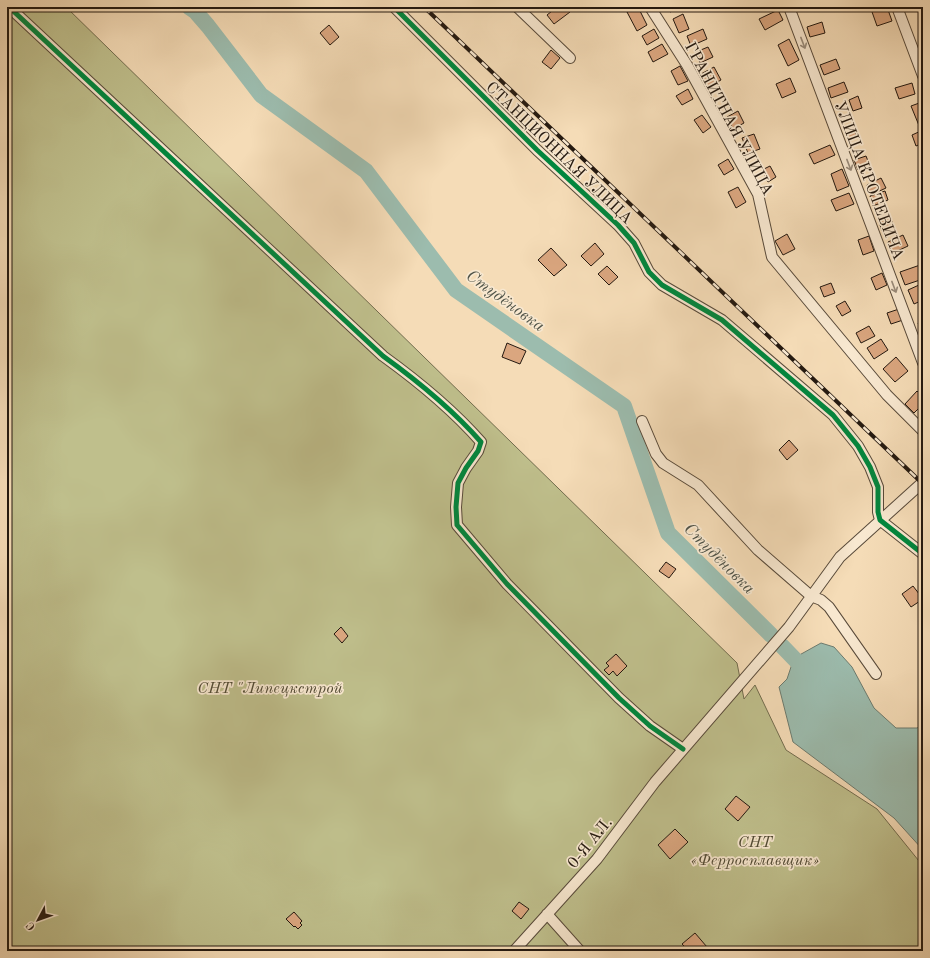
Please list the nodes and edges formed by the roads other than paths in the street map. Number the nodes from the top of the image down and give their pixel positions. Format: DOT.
graph roads {
  1 [pos="9,7"];
  2 [pos="394,7"];
  3 [pos="517,7"];
  4 [pos="650,7"];
  5 [pos="789,7"];
  6 [pos="897,7"];
  7 [pos="570,58"];
  8 [pos="923,76"];
  9 [pos="923,363"];
  10 [pos="642,421"];
  11 [pos="923,431"];
  12 [pos="923,482"];
  13 [pos="880,520"];
  14 [pos="923,554"];
  15 [pos="811,596"];
  16 [pos="876,674"];
  17 [pos="683,748"];
  18 [pos="547,914"];
  19 [pos="514,951"];
  20 [pos="580,951"];
  1 -- 17 [label="street"];
  2 -- 13 [label="street, СТАНЦИОННАЯ УЛИЦА"];
  3 -- 7 [label="street"];
  4 -- 11 [label="street, ГРАНИТНАЯ УЛИЦА"];
  5 -- 9 [label="street, УЛИЦА КРОТЕВИЧА, one-way"];
  6 -- 8 [label="street"];
  10 -- 15 [label="street"];
  12 -- 13 [label="street, 0-Я АЛ."];
  13 -- 14 [label="street"];
  13 -- 15 [label="street, 0-Я АЛ."];
  15 -- 16 [label="street"];
  15 -- 17 [label="street, 0-Я АЛ."];
  17 -- 18 [label="street, 0-Я АЛ."];
  18 -- 19 [label="street, 0-Я АЛ."];
  18 -- 20 [label="street"];
}
